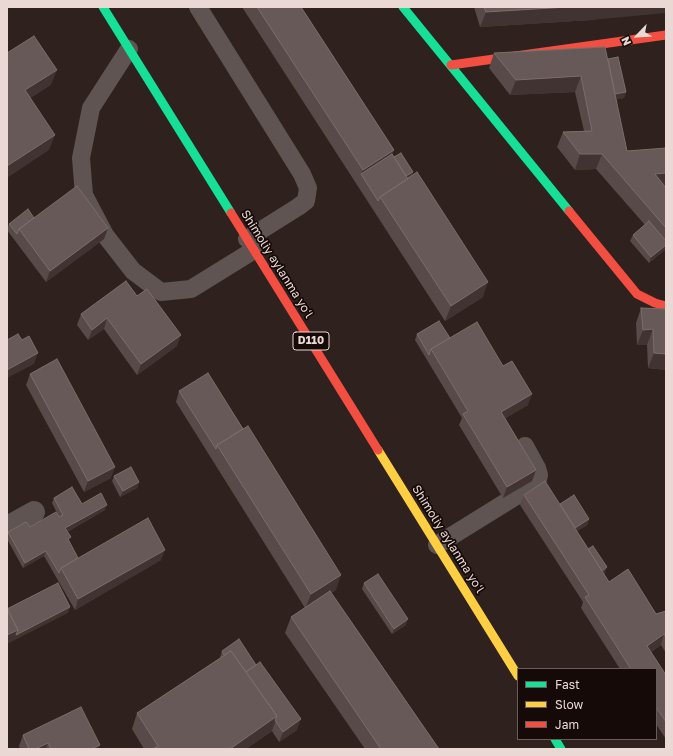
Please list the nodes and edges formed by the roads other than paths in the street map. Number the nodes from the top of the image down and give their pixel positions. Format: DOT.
graph roads {
  1 [pos="103,7"];
  2 [pos="198,7"];
  3 [pos="403,7"];
  4 [pos="666,35"];
  5 [pos="129,49"];
  6 [pos="451,65"];
  7 [pos="251,245"];
  8 [pos="666,306"];
  9 [pos="525,446"];
  10 [pos="34,512"];
  11 [pos="7,527"];
  12 [pos="437,545"];
  13 [pos="517,674"];
  14 [pos="556,740"];
  15 [pos="561,749"];
  1 -- 5 [label="main road, Shimoliy aylanma yoʻl / D110"];
  2 -- 7 [label="lane"];
  3 -- 6 [label="main road"];
  4 -- 6 [label="main road"];
  5 -- 7 [label="main road, Shimoliy aylanma yoʻl / D110"];
  5 -- 7 [label="lane"];
  6 -- 8 [label="main road"];
  7 -- 12 [label="main road, Shimoliy aylanma yoʻl / D110"];
  9 -- 12 [label="lane"];
  10 -- 11 [label="street"];
  12 -- 13 [label="main road, Shimoliy aylanma yoʻl / D110"];
  14 -- 15 [label="main road"];
}
